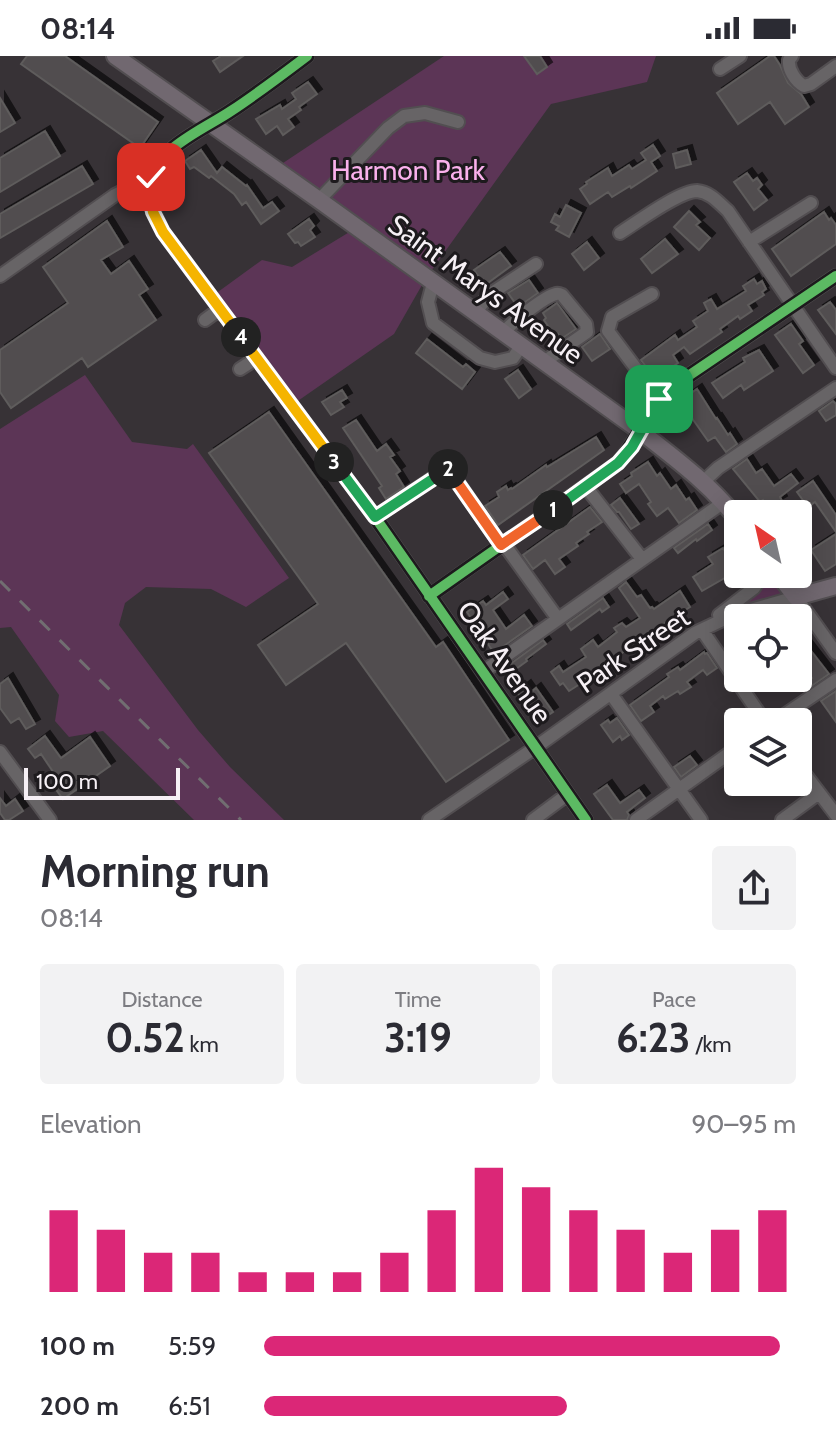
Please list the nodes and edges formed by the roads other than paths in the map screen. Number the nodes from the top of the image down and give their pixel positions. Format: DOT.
graph roads {
  1 [pos="307,56"];
  2 [pos="740,56"];
  3 [pos="792,56"];
  4 [pos="128,59"];
  5 [pos="836,66"];
  6 [pos="720,69"];
  7 [pos="210,122"];
  8 [pos="458,122"];
  9 [pos="151,177"];
  10 [pos="319,200"];
  11 [pos="811,203"];
  12 [pos="620,233"];
  13 [pos="749,242"];
  14 [pos="536,264"];
  15 [pos="0,276"];
  16 [pos="836,276"];
  17 [pos="433,283"];
  18 [pos="652,294"];
  19 [pos="792,306"];
  20 [pos="220,309"];
  21 [pos="475,313"];
  22 [pos="205,320"];
  23 [pos="503,333"];
  24 [pos="521,346"];
  25 [pos="257,358"];
  26 [pos="544,362"];
  27 [pos="836,368"];
  28 [pos="240,369"];
  29 [pos="836,388"];
  30 [pos="659,399"];
  31 [pos="640,431"];
  32 [pos="703,482"];
  33 [pos="586,487"];
  34 [pos="724,502"];
  35 [pos="375,517"];
  36 [pos="503,544"];
  37 [pos="642,559"];
  38 [pos="836,586"];
  39 [pos="754,588"];
  40 [pos="789,588"];
  41 [pos="429,596"];
  42 [pos="796,597"];
  43 [pos="558,619"];
  44 [pos="699,632"];
  45 [pos="836,653"];
  46 [pos="483,672"];
  47 [pos="836,680"];
  48 [pos="611,694"];
  49 [pos="755,708"];
  50 [pos="795,708"];
  51 [pos="536,747"];
  52 [pos="0,752"];
  53 [pos="724,757"];
  54 [pos="812,784"];
  55 [pos="679,789"];
  56 [pos="819,793"];
  57 [pos="568,794"];
  58 [pos="836,815"];
  59 [pos="50,820"];
  60 [pos="429,820"];
  61 [pos="533,820"];
  62 [pos="586,820"];
  63 [pos="636,820"];
  64 [pos="701,820"];
  65 [pos="782,820"];
  1 -- 7 [label="street"];
  2 -- 6 [label="street"];
  3 -- 5 [label="street"];
  4 -- 7 [label="main road, Saint Marys Avenue"];
  7 -- 9 [label="street"];
  7 -- 10 [label="main road, Saint Marys Avenue"];
  8 -- 10 [label="street"];
  9 -- 15 [label="street"];
  9 -- 20 [label="street, Oak Avenue"];
  10 -- 17 [label="main road, Saint Marys Avenue"];
  11 -- 13 [label="street"];
  12 -- 13 [label="street"];
  13 -- 19 [label="street"];
  14 -- 21 [label="street"];
  16 -- 19 [label="street"];
  17 -- 21 [label="main road, Saint Marys Avenue"];
  17 -- 24 [label="street"];
  18 -- 30 [label="street"];
  19 -- 27 [label="street"];
  19 -- 30 [label="street"];
  20 -- 22 [label="street"];
  20 -- 25 [label="street, Oak Avenue"];
  21 -- 23 [label="main road, Saint Marys Avenue"];
  23 -- 24 [label="main road, Saint Marys Avenue"];
  23 -- 26 [label="street"];
  24 -- 26 [label="main road, Saint Marys Avenue"];
  25 -- 28 [label="street"];
  25 -- 35 [label="street, Oak Avenue"];
  26 -- 31 [label="main road, Saint Marys Avenue"];
  29 -- 32 [label="street"];
  30 -- 31 [label="street"];
  31 -- 32 [label="main road, Saint Marys Avenue"];
  31 -- 33 [label="street"];
  32 -- 34 [label="main road, Saint Marys Avenue"];
  33 -- 36 [label="street"];
  33 -- 37 [label="street"];
  34 -- 37 [label="street"];
  35 -- 36 [label="street"];
  35 -- 41 [label="street, Oak Avenue"];
  36 -- 41 [label="street"];
  36 -- 43 [label="street"];
  37 -- 43 [label="street"];
  38 -- 42 [label="main road"];
  39 -- 44 [label="street"];
  40 -- 42 [label="main road"];
  41 -- 46 [label="street, Oak Avenue"];
  42 -- 44 [label="street, Park Street"];
  42 -- 45 [label="street"];
  43 -- 46 [label="street"];
  44 -- 48 [label="street, Park Street"];
  44 -- 49 [label="street"];
  46 -- 51 [label="street, Oak Avenue"];
  47 -- 50 [label="street"];
  48 -- 51 [label="street, Park Street"];
  48 -- 55 [label="street"];
  51 -- 57 [label="street, Oak Avenue"];
  51 -- 60 [label="street, Park Street"];
  52 -- 59 [label="street"];
  53 -- 55 [label="street"];
  54 -- 56 [label="street"];
  55 -- 63 [label="street"];
  55 -- 64 [label="street"];
  56 -- 58 [label="street"];
  56 -- 65 [label="street"];
  57 -- 61 [label="street"];
  57 -- 62 [label="street, Oak Avenue"];
}
